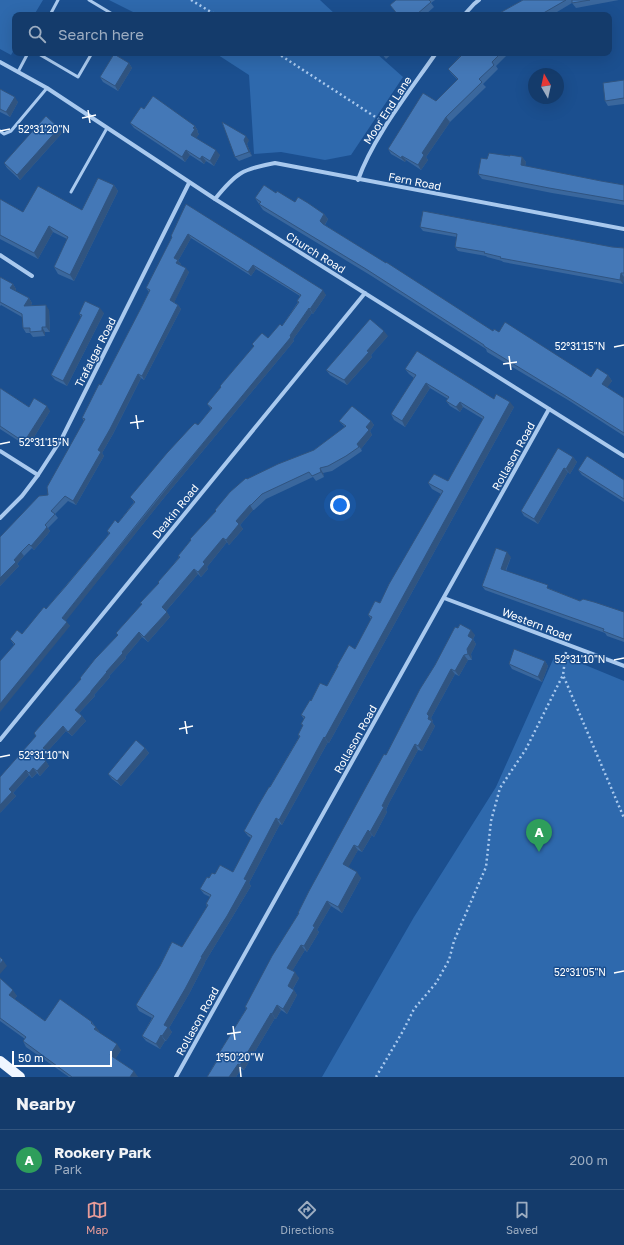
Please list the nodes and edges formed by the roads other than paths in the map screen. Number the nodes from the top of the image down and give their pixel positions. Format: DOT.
graph roads {
  1 [pos="58,0"];
  2 [pos="89,0"];
  3 [pos="479,0"];
  4 [pos="52,12"];
  5 [pos="109,12"];
  6 [pos="467,12"];
  7 [pos="26,56"];
  8 [pos="42,56"];
  9 [pos="90,56"];
  10 [pos="434,56"];
  11 [pos="0,62"];
  12 [pos="18,72"];
  13 [pos="47,88"];
  14 [pos="107,128"];
  15 [pos="0,132"];
  16 [pos="358,180"];
  17 [pos="189,183"];
  18 [pos="71,192"];
  19 [pos="215,199"];
  20 [pos="624,229"];
  21 [pos="0,255"];
  22 [pos="32,276"];
  23 [pos="365,293"];
  24 [pos="549,409"];
  25 [pos="0,451"];
  26 [pos="624,456"];
  27 [pos="38,475"];
  28 [pos="0,518"];
  29 [pos="444,598"];
  30 [pos="624,666"];
  31 [pos="0,740"];
  32 [pos="0,1061"];
  33 [pos="20,1077"];
  34 [pos="176,1077"];
  1 -- 4 [label="lane"];
  2 -- 5 [label="lane"];
  3 -- 6 [label="street"];
  7 -- 12 [label="lane"];
  8 -- 9 [label="lane"];
  10 -- 16 [label="street, Moor End Lane"];
  11 -- 12 [label="street, Church Road"];
  12 -- 13 [label="street, Church Road"];
  13 -- 14 [label="street, Church Road"];
  13 -- 15 [label="lane"];
  14 -- 17 [label="street, Church Road"];
  14 -- 18 [label="lane"];
  16 -- 19 [label="street, Fern Road"];
  16 -- 20 [label="street, Fern Road"];
  17 -- 19 [label="street, Church Road"];
  17 -- 27 [label="street, Trafalgar Road"];
  19 -- 23 [label="street, Church Road"];
  21 -- 22 [label="street"];
  23 -- 24 [label="street, Church Road"];
  23 -- 31 [label="street, Deakin Road"];
  24 -- 26 [label="street, Church Road"];
  24 -- 29 [label="street, Rollason Road"];
  25 -- 27 [label="street"];
  27 -- 28 [label="street, Trafalgar Road"];
  29 -- 30 [label="street, Western Road"];
  29 -- 34 [label="street, Rollason Road"];
  32 -- 33 [label="main road"];
}
